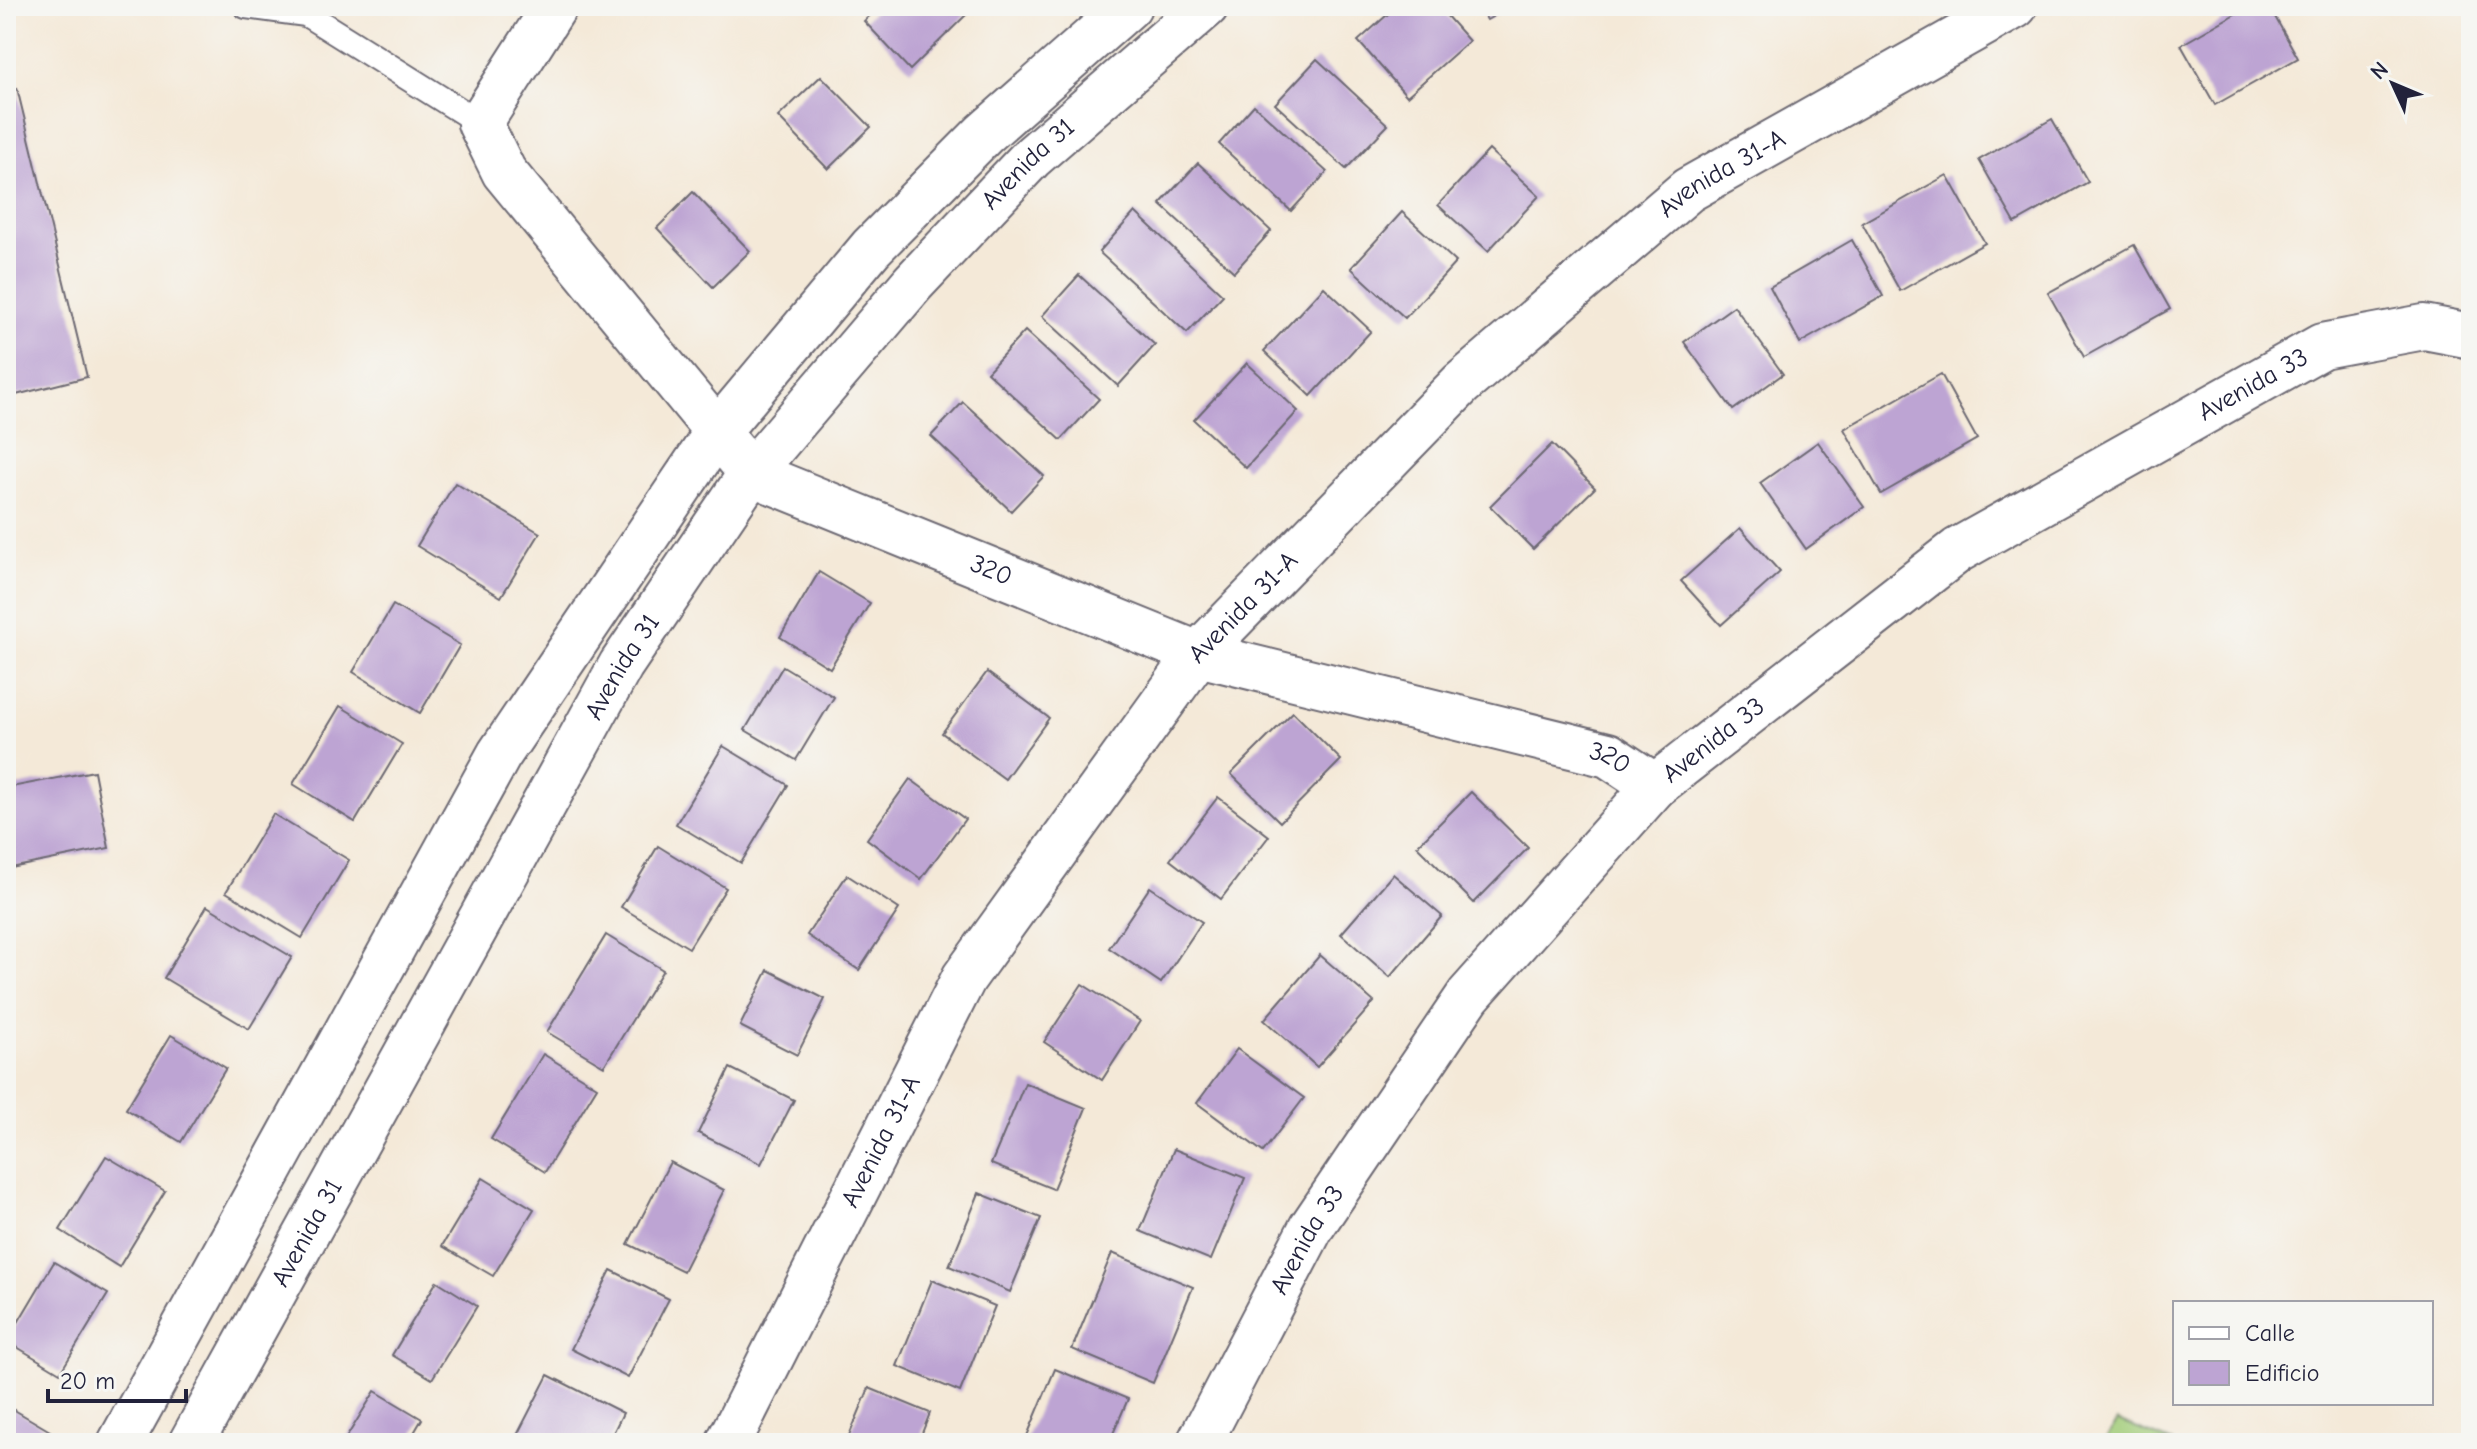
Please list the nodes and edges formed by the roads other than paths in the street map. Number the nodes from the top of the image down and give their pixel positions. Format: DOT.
graph roads {
  1 [pos="246,6"];
  2 [pos="555,6"];
  3 [pos="1129,6"];
  4 [pos="1206,6"];
  5 [pos="2015,6"];
  6 [pos="480,123"];
  7 [pos="2471,336"];
  8 [pos="717,432"];
  9 [pos="751,473"];
  10 [pos="1198,654"];
  11 [pos="1655,786"];
  12 [pos="120,1443"];
  13 [pos="191,1443"];
  14 [pos="728,1443"];
  15 [pos="1199,1443"];
  1 -- 6 [label="lane"];
  2 -- 6 [label="street"];
  3 -- 8 [label="street, Avenida 31"];
  4 -- 9 [label="street, Avenida 31"];
  5 -- 10 [label="street, Avenida 31-A"];
  6 -- 8 [label="street, 320"];
  7 -- 11 [label="street, Avenida 33"];
  8 -- 9 [label="street, 320"];
  8 -- 12 [label="street, Avenida 31"];
  9 -- 10 [label="street, 320"];
  9 -- 13 [label="street, Avenida 31"];
  10 -- 11 [label="street, 320"];
  10 -- 14 [label="street, Avenida 31-A"];
  11 -- 15 [label="street, Avenida 33"];
}
